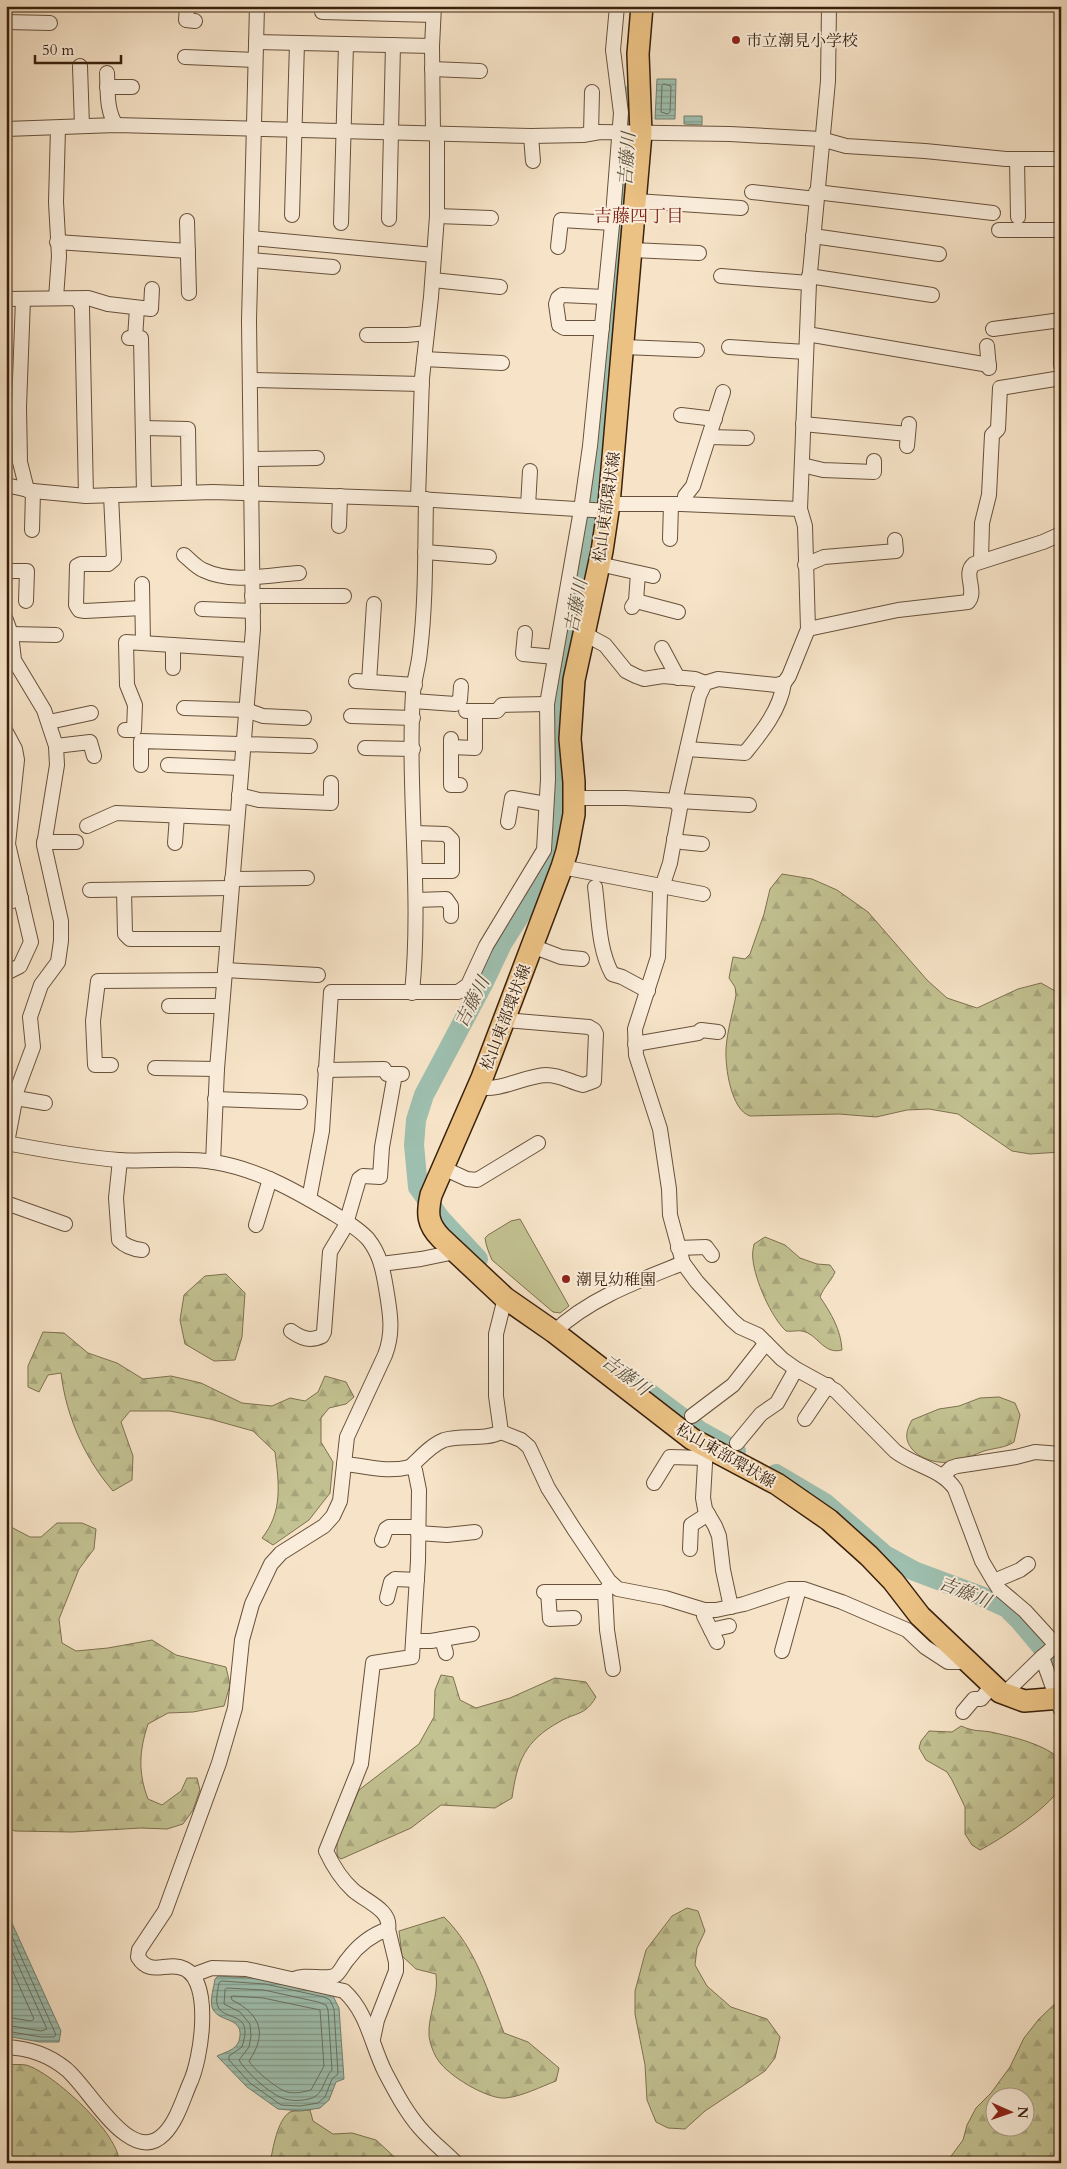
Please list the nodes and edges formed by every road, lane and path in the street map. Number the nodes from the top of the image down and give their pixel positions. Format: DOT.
graph roads {
  1 [pos="186,6"];
  2 [pos="257,6"];
  3 [pos="617,6"];
  4 [pos="642,6"];
  5 [pos="829,6"];
  6 [pos="385,10"];
  7 [pos="434,11"];
  8 [pos="322,12"];
  9 [pos="195,20"];
  10 [pos="6,22"];
  11 [pos="50,23"];
  12 [pos="256,42"];
  13 [pos="297,43"];
  14 [pos="346,44"];
  15 [pos="393,45"];
  16 [pos="432,46"];
  17 [pos="185,57"];
  18 [pos="255,60"];
  19 [pos="80,66"];
  20 [pos="432,69"];
  21 [pos="480,71"];
  22 [pos="132,87"];
  23 [pos="592,92"];
  24 [pos="116,125"];
  25 [pos="82,126"];
  26 [pos="58,128"];
  27 [pos="6,129"];
  28 [pos="254,130"];
  29 [pos="294,131"];
  30 [pos="343,132"];
  31 [pos="391,133"];
  32 [pos="591,133"];
  33 [pos="630,133"];
  34 [pos="435,134"];
  35 [pos="531,136"];
  36 [pos="821,139"];
  37 [pos="1017,159"];
  38 [pos="1061,159"];
  39 [pos="533,161"];
  40 [pos="752,192"];
  41 [pos="816,195"];
  42 [pos="636,201"];
  43 [pos="741,208"];
  44 [pos="993,213"];
  45 [pos="292,215"];
  46 [pos="437,216"];
  47 [pos="1018,217"];
  48 [pos="492,218"];
  49 [pos="389,219"];
  50 [pos="187,221"];
  51 [pos="341,223"];
  52 [pos="612,223"];
  53 [pos="998,230"];
  54 [pos="1061,230"];
  55 [pos="813,236"];
  56 [pos="251,238"];
  57 [pos="58,242"];
  58 [pos="558,247"];
  59 [pos="632,250"];
  60 [pos="188,251"];
  61 [pos="699,253"];
  62 [pos="939,254"];
  63 [pos="434,255"];
  64 [pos="251,260"];
  65 [pos="332,266"];
  66 [pos="433,276"];
  67 [pos="721,276"];
  68 [pos="809,280"];
  69 [pos="498,283"];
  70 [pos="152,289"];
  71 [pos="189,293"];
  72 [pos="932,295"];
  73 [pos="605,297"];
  74 [pos="56,298"];
  75 [pos="6,299"];
  76 [pos="23,299"];
  77 [pos="78,300"];
  78 [pos="137,308"];
  79 [pos="1061,321"];
  80 [pos="611,324"];
  81 [pos="993,329"];
  82 [pos="428,333"];
  83 [pos="807,334"];
  84 [pos="367,335"];
  85 [pos="987,346"];
  86 [pos="624,347"];
  87 [pos="729,348"];
  88 [pos="697,350"];
  89 [pos="806,352"];
  90 [pos="424,359"];
  91 [pos="502,364"];
  92 [pos="1061,365"];
  93 [pos="1061,378"];
  94 [pos="250,380"];
  95 [pos="422,384"];
  96 [pos="723,392"];
  97 [pos="680,415"];
  98 [pos="715,419"];
  99 [pos="803,424"];
  100 [pos="143,428"];
  101 [pos="908,435"];
  102 [pos="709,437"];
  103 [pos="747,438"];
  104 [pos="317,458"];
  105 [pos="252,459"];
  106 [pos="874,461"];
  107 [pos="802,465"];
  108 [pos="530,471"];
  109 [pos="6,485"];
  110 [pos="30,491"];
  111 [pos="189,492"];
  112 [pos="252,493"];
  113 [pos="144,494"];
  114 [pos="111,495"];
  115 [pos="86,496"];
  116 [pos="340,496"];
  117 [pos="422,499"];
  118 [pos="678,504"];
  119 [pos="528,506"];
  120 [pos="607,509"];
  121 [pos="800,509"];
  122 [pos="584,510"];
  123 [pos="339,526"];
  124 [pos="32,530"];
  125 [pos="1061,534"];
  126 [pos="670,539"];
  127 [pos="895,540"];
  128 [pos="425,552"];
  129 [pos="184,555"];
  130 [pos="489,557"];
  131 [pos="981,560"];
  132 [pos="599,564"];
  133 [pos="805,566"];
  134 [pos="6,571"];
  135 [pos="299,573"];
  136 [pos="638,573"];
  137 [pos="653,576"];
  138 [pos="252,577"];
  139 [pos="142,584"];
  140 [pos="252,596"];
  141 [pos="344,596"];
  142 [pos="26,601"];
  143 [pos="374,604"];
  144 [pos="142,608"];
  145 [pos="202,609"];
  146 [pos="252,611"];
  147 [pos="678,612"];
  148 [pos="9,627"];
  149 [pos="808,629"];
  150 [pos="525,633"];
  151 [pos="583,634"];
  152 [pos="56,635"];
  153 [pos="143,643"];
  154 [pos="173,645"];
  155 [pos="662,648"];
  156 [pos="251,650"];
  157 [pos="555,657"];
  158 [pos="173,668"];
  159 [pos="678,678"];
  160 [pos="784,683"];
  161 [pos="705,684"];
  162 [pos="415,685"];
  163 [pos="461,686"];
  164 [pos="414,701"];
  165 [pos="547,704"];
  166 [pos="184,709"];
  167 [pos="246,710"];
  168 [pos="90,713"];
  169 [pos="351,716"];
  170 [pos="304,718"];
  171 [pos="413,718"];
  172 [pos="49,722"];
  173 [pos="125,730"];
  174 [pos="6,732"];
  175 [pos="243,744"];
  176 [pos="56,746"];
  177 [pos="310,746"];
  178 [pos="365,748"];
  179 [pos="413,749"];
  180 [pos="687,749"];
  181 [pos="94,756"];
  182 [pos="137,757"];
  183 [pos="12,761"];
  184 [pos="168,765"];
  185 [pos="241,768"];
  186 [pos="331,782"];
  187 [pos="460,785"];
  188 [pos="239,795"];
  189 [pos="574,798"];
  190 [pos="675,801"];
  191 [pos="546,804"];
  192 [pos="749,805"];
  193 [pos="177,816"];
  194 [pos="237,818"];
  195 [pos="508,822"];
  196 [pos="86,826"];
  197 [pos="7,828"];
  198 [pos="414,833"];
  199 [pos="674,839"];
  200 [pos="44,842"];
  201 [pos="76,842"];
  202 [pos="175,843"];
  203 [pos="702,844"];
  204 [pos="9,863"];
  205 [pos="562,868"];
  206 [pos="416,871"];
  207 [pos="307,878"];
  208 [pos="232,884"];
  209 [pos="662,886"];
  210 [pos="596,887"];
  211 [pos="90,890"];
  212 [pos="124,890"];
  213 [pos="703,894"];
  214 [pos="21,898"];
  215 [pos="416,900"];
  216 [pos="6,903"];
  217 [pos="451,916"];
  218 [pos="227,939"];
  219 [pos="532,946"];
  220 [pos="582,959"];
  221 [pos="6,973"];
  222 [pos="224,975"];
  223 [pos="318,975"];
  224 [pos="648,991"];
  225 [pos="412,993"];
  226 [pos="169,1006"];
  227 [pos="222,1006"];
  228 [pos="504,1020"];
  229 [pos="718,1032"];
  230 [pos="635,1044"];
  231 [pos="111,1065"];
  232 [pos="217,1069"];
  233 [pos="325,1070"];
  234 [pos="161,1071"];
  235 [pos="478,1087"];
  236 [pos="16,1098"];
  237 [pos="216,1100"];
  238 [pos="300,1101"];
  239 [pos="45,1103"];
  240 [pos="533,1142"];
  241 [pos="7,1145"];
  242 [pos="120,1160"];
  243 [pos="213,1162"];
  244 [pos="443,1168"];
  245 [pos="270,1179"];
  246 [pos="309,1199"];
  247 [pos="6,1202"];
  248 [pos="346,1221"];
  249 [pos="65,1224"];
  250 [pos="256,1225"];
  251 [pos="678,1248"];
  252 [pos="142,1250"];
  253 [pos="455,1252"];
  254 [pos="712,1255"];
  255 [pos="683,1263"];
  256 [pos="382,1264"];
  257 [pos="505,1298"];
  258 [pos="559,1328"];
  259 [pos="291,1331"];
  260 [pos="766,1342"];
  261 [pos="796,1369"];
  262 [pos="828,1384"];
  263 [pos="692,1416"];
  264 [pos="805,1419"];
  265 [pos="502,1432"];
  266 [pos="737,1443"];
  267 [pos="706,1452"];
  268 [pos="1061,1454"];
  269 [pos="344,1464"];
  270 [pos="410,1467"];
  271 [pos="943,1476"];
  272 [pos="654,1483"];
  273 [pos="708,1514"];
  274 [pos="418,1530"];
  275 [pos="475,1532"];
  276 [pos="382,1540"];
  277 [pos="690,1549"];
  278 [pos="1028,1564"];
  279 [pos="417,1580"];
  280 [pos="994,1581"];
  281 [pos="608,1587"];
  282 [pos="799,1589"];
  283 [pos="388,1598"];
  284 [pos="731,1607"];
  285 [pos="704,1610"];
  286 [pos="574,1618"];
  287 [pos="729,1626"];
  288 [pos="472,1634"];
  289 [pos="442,1639"];
  290 [pos="413,1641"];
  291 [pos="1051,1650"];
  292 [pos="782,1652"];
  293 [pos="446,1653"];
  294 [pos="967,1662"];
  295 [pos="613,1669"];
  296 [pos="998,1690"];
  297 [pos="1059,1702"];
  298 [pos="963,1712"];
  299 [pos="388,1929"];
  300 [pos="193,1975"];
  301 [pos="294,1979"];
  302 [pos="373,2039"];
  303 [pos="6,2047"];
  304 [pos="456,2163"];
  1 -- 9 [label="street"];
  2 -- 12 [label="street"];
  3 -- 33 [label="street"];
  4 -- 33 [label="main road, 松山東部環状線"];
  5 -- 36 [label="street"];
  6 -- 7 [label="street"];
  6 -- 8 [label="street"];
  7 -- 16 [label="street"];
  10 -- 11 [label="street"];
  12 -- 13 [label="street"];
  12 -- 18 [label="street"];
  13 -- 14 [label="street"];
  13 -- 29 [label="street"];
  14 -- 15 [label="street"];
  14 -- 30 [label="street"];
  15 -- 16 [label="street"];
  15 -- 31 [label="street"];
  16 -- 20 [label="street"];
  17 -- 18 [label="street"];
  18 -- 28 [label="street"];
  19 -- 25 [label="street"];
  20 -- 21 [label="street"];
  20 -- 34 [label="street"];
  22 -- 24 [label="street"];
  23 -- 32 [label="street"];
  24 -- 25 [label="street"];
  24 -- 28 [label="street"];
  25 -- 26 [label="street"];
  26 -- 27 [label="street"];
  26 -- 57 [label="street"];
  28 -- 29 [label="street"];
  28 -- 56 [label="street"];
  29 -- 30 [label="street"];
  29 -- 45 [label="street"];
  30 -- 31 [label="street"];
  30 -- 51 [label="street"];
  31 -- 34 [label="street"];
  31 -- 49 [label="street"];
  32 -- 33 [label="street"];
  32 -- 35 [label="street"];
  33 -- 36 [label="street"];
  33 -- 42 [label="main road, 松山東部環状線"];
  33 -- 52 [label="street"];
  34 -- 35 [label="street"];
  34 -- 46 [label="street"];
  35 -- 39 [label="street"];
  36 -- 37 [label="street"];
  36 -- 41 [label="street"];
  37 -- 38 [label="street"];
  37 -- 47 [label="street"];
  40 -- 41 [label="street"];
  41 -- 44 [label="street"];
  41 -- 55 [label="street"];
  42 -- 43 [label="street"];
  42 -- 59 [label="main road, 松山東部環状線"];
  46 -- 48 [label="street"];
  46 -- 63 [label="street"];
  50 -- 60 [label="street"];
  52 -- 58 [label="street"];
  52 -- 73 [label="street"];
  53 -- 54 [label="street"];
  55 -- 62 [label="street"];
  55 -- 68 [label="street"];
  56 -- 63 [label="street"];
  56 -- 64 [label="street"];
  57 -- 60 [label="street"];
  57 -- 74 [label="street"];
  59 -- 61 [label="street"];
  59 -- 80 [label="main road, 松山東部環状線"];
  60 -- 71 [label="street"];
  63 -- 66 [label="street"];
  64 -- 65 [label="street"];
  64 -- 94 [label="street"];
  66 -- 69 [label="street"];
  66 -- 82 [label="street"];
  67 -- 68 [label="street"];
  68 -- 72 [label="street"];
  68 -- 83 [label="street"];
  70 -- 78 [label="street"];
  73 -- 80 [label="street"];
  73 -- 80 [label="street"];
  74 -- 76 [label="street"];
  74 -- 77 [label="street"];
  75 -- 76 [label="street"];
  76 -- 110 [label="street"];
  77 -- 78 [label="street"];
  77 -- 115 [label="street"];
  78 -- 100 [label="street"];
  79 -- 81 [label="street"];
  79 -- 92 [label="street"];
  80 -- 86 [label="main road, 松山東部環状線"];
  80 -- 122 [label="street"];
  82 -- 84 [label="street"];
  82 -- 90 [label="street"];
  83 -- 85 [label="street"];
  83 -- 89 [label="street"];
  86 -- 88 [label="street"];
  86 -- 120 [label="main road, 松山東部環状線"];
  87 -- 89 [label="street"];
  89 -- 99 [label="street"];
  90 -- 91 [label="street"];
  90 -- 95 [label="street"];
  93 -- 131 [label="street"];
  94 -- 95 [label="street"];
  94 -- 105 [label="street"];
  95 -- 117 [label="street"];
  96 -- 98 [label="street"];
  97 -- 98 [label="street"];
  98 -- 102 [label="street"];
  99 -- 101 [label="street"];
  99 -- 107 [label="street"];
  100 -- 111 [label="street"];
  100 -- 113 [label="street"];
  102 -- 103 [label="street"];
  102 -- 118 [label="street"];
  104 -- 105 [label="street"];
  105 -- 112 [label="street"];
  106 -- 107 [label="street"];
  107 -- 121 [label="street"];
  108 -- 119 [label="street"];
  109 -- 110 [label="street"];
  110 -- 115 [label="street"];
  110 -- 124 [label="street"];
  111 -- 112 [label="street"];
  111 -- 113 [label="street"];
  112 -- 116 [label="street"];
  112 -- 138 [label="street"];
  113 -- 114 [label="street"];
  114 -- 115 [label="street"];
  114 -- 144 [label="street"];
  116 -- 117 [label="street"];
  116 -- 123 [label="street"];
  117 -- 119 [label="street"];
  117 -- 128 [label="street"];
  118 -- 120 [label="street"];
  118 -- 121 [label="street"];
  118 -- 126 [label="street"];
  119 -- 122 [label="street"];
  120 -- 122 [label="street"];
  120 -- 132 [label="main road, 松山東部環状線"];
  121 -- 133 [label="street"];
  122 -- 157 [label="street"];
  125 -- 131 [label="street"];
  127 -- 133 [label="street"];
  128 -- 130 [label="street"];
  128 -- 162 [label="street"];
  129 -- 138 [label="street"];
  131 -- 149 [label="street"];
  132 -- 136 [label="street"];
  132 -- 151 [label="main road, 松山東部環状線"];
  133 -- 149 [label="street"];
  134 -- 142 [label="street"];
  135 -- 138 [label="street"];
  136 -- 137 [label="street"];
  136 -- 147 [label="street"];
  138 -- 140 [label="street"];
  139 -- 144 [label="street"];
  140 -- 141 [label="street"];
  140 -- 146 [label="street"];
  143 -- 162 [label="street"];
  144 -- 153 [label="street"];
  145 -- 146 [label="street"];
  146 -- 156 [label="street"];
  148 -- 152 [label="street"];
  148 -- 172 [label="street"];
  149 -- 160 [label="street"];
  150 -- 157 [label="street"];
  151 -- 159 [label="street"];
  151 -- 189 [label="main road, 松山東部環状線"];
  153 -- 154 [label="street"];
  153 -- 173 [label="street"];
  154 -- 156 [label="street"];
  154 -- 158 [label="street"];
  155 -- 159 [label="street"];
  156 -- 167 [label="street"];
  157 -- 165 [label="street"];
  159 -- 161 [label="street"];
  160 -- 161 [label="street"];
  160 -- 180 [label="street"];
  161 -- 180 [label="street"];
  162 -- 164 [label="street"];
  163 -- 164 [label="street"];
  164 -- 171 [label="street"];
  165 -- 187 [label="street"];
  165 -- 191 [label="street"];
  166 -- 167 [label="street"];
  167 -- 170 [label="street"];
  167 -- 175 [label="street"];
  168 -- 172 [label="street"];
  169 -- 171 [label="street"];
  171 -- 179 [label="street"];
  172 -- 176 [label="street"];
  174 -- 183 [label="street"];
  175 -- 177 [label="street"];
  175 -- 182 [label="street"];
  175 -- 185 [label="street"];
  176 -- 181 [label="street"];
  176 -- 200 [label="street"];
  178 -- 179 [label="street"];
  179 -- 198 [label="street"];
  180 -- 190 [label="street"];
  183 -- 197 [label="street"];
  184 -- 185 [label="street"];
  185 -- 188 [label="street"];
  186 -- 188 [label="street"];
  188 -- 194 [label="street"];
  189 -- 190 [label="street"];
  189 -- 205 [label="main road, 松山東部環状線"];
  190 -- 192 [label="street"];
  190 -- 199 [label="street"];
  191 -- 195 [label="street"];
  191 -- 225 [label="street"];
  193 -- 194 [label="street"];
  193 -- 196 [label="street"];
  193 -- 202 [label="street"];
  194 -- 208 [label="street"];
  197 -- 204 [label="street"];
  198 -- 206 [label="street"];
  198 -- 206 [label="street"];
  199 -- 203 [label="street"];
  199 -- 209 [label="street"];
  200 -- 201 [label="street"];
  200 -- 236 [label="street"];
  204 -- 214 [label="street"];
  205 -- 209 [label="street"];
  205 -- 219 [label="main road, 松山東部環状線"];
  206 -- 215 [label="street"];
  207 -- 208 [label="street"];
  208 -- 212 [label="street"];
  208 -- 218 [label="street"];
  209 -- 213 [label="street"];
  209 -- 224 [label="street"];
  210 -- 224 [label="street"];
  211 -- 212 [label="street"];
  212 -- 218 [label="street"];
  214 -- 216 [label="street"];
  214 -- 221 [label="street"];
  215 -- 217 [label="street"];
  215 -- 225 [label="street"];
  218 -- 222 [label="street"];
  219 -- 220 [label="street"];
  219 -- 228 [label="main road, 松山東部環状線"];
  222 -- 223 [label="street"];
  222 -- 227 [label="street"];
  222 -- 231 [label="street"];
  224 -- 230 [label="street"];
  225 -- 233 [label="street"];
  226 -- 227 [label="street"];
  227 -- 232 [label="street"];
  228 -- 235 [label="main road, 松山東部環状線"];
  228 -- 235 [label="street"];
  229 -- 230 [label="street"];
  230 -- 251 [label="street"];
  232 -- 234 [label="street"];
  232 -- 237 [label="street"];
  233 -- 246 [label="street"];
  233 -- 248 [label="street"];
  235 -- 244 [label="main road, 松山東部環状線"];
  236 -- 239 [label="street"];
  236 -- 241 [label="street"];
  237 -- 238 [label="street"];
  237 -- 243 [label="street"];
  240 -- 244 [label="street"];
  241 -- 242 [label="street"];
  242 -- 243 [label="street"];
  242 -- 252 [label="street"];
  243 -- 245 [label="street"];
  244 -- 253 [label="main road, 松山東部環状線"];
  245 -- 246 [label="street"];
  245 -- 250 [label="street"];
  246 -- 248 [label="street"];
  247 -- 249 [label="street"];
  248 -- 256 [label="street"];
  248 -- 259 [label="street"];
  251 -- 254 [label="street"];
  251 -- 255 [label="street"];
  253 -- 256 [label="street"];
  253 -- 257 [label="main road, 松山東部環状線"];
  255 -- 258 [label="street"];
  255 -- 260 [label="street"];
  256 -- 269 [label="street"];
  257 -- 258 [label="main road, 松山東部環状線"];
  257 -- 265 [label="street"];
  258 -- 267 [label="main road, 松山東部環状線"];
  260 -- 261 [label="street"];
  260 -- 263 [label="street"];
  261 -- 262 [label="street"];
  261 -- 266 [label="street"];
  262 -- 264 [label="street"];
  262 -- 271 [label="street"];
  265 -- 270 [label="street"];
  265 -- 281 [label="street"];
  267 -- 272 [label="street"];
  267 -- 273 [label="street"];
  267 -- 294 [label="main road, 松山東部環状線"];
  268 -- 271 [label="street"];
  269 -- 270 [label="street"];
  269 -- 300 [label="street"];
  270 -- 274 [label="street"];
  271 -- 280 [label="street"];
  273 -- 277 [label="street"];
  273 -- 284 [label="street"];
  274 -- 275 [label="street"];
  274 -- 276 [label="street"];
  274 -- 279 [label="street"];
  278 -- 280 [label="street"];
  279 -- 283 [label="street"];
  279 -- 290 [label="street"];
  280 -- 291 [label="street"];
  281 -- 285 [label="street"];
  281 -- 286 [label="street"];
  281 -- 295 [label="street"];
  282 -- 284 [label="street"];
  282 -- 292 [label="street"];
  282 -- 294 [label="street"];
  284 -- 285 [label="street"];
  285 -- 287 [label="street"];
  288 -- 289 [label="street"];
  289 -- 290 [label="street"];
  289 -- 293 [label="street"];
  290 -- 299 [label="street"];
  291 -- 296 [label="street"];
  291 -- 297 [label="street"];
  294 -- 296 [label="main road, 松山東部環状線"];
  296 -- 297 [label="main road, 松山東部環状線"];
  296 -- 298 [label="street"];
  299 -- 301 [label="street"];
  299 -- 302 [label="street"];
  300 -- 301 [label="street"];
  300 -- 303 [label="street"];
  301 -- 302 [label="street"];
  302 -- 304 [label="street"];
}
